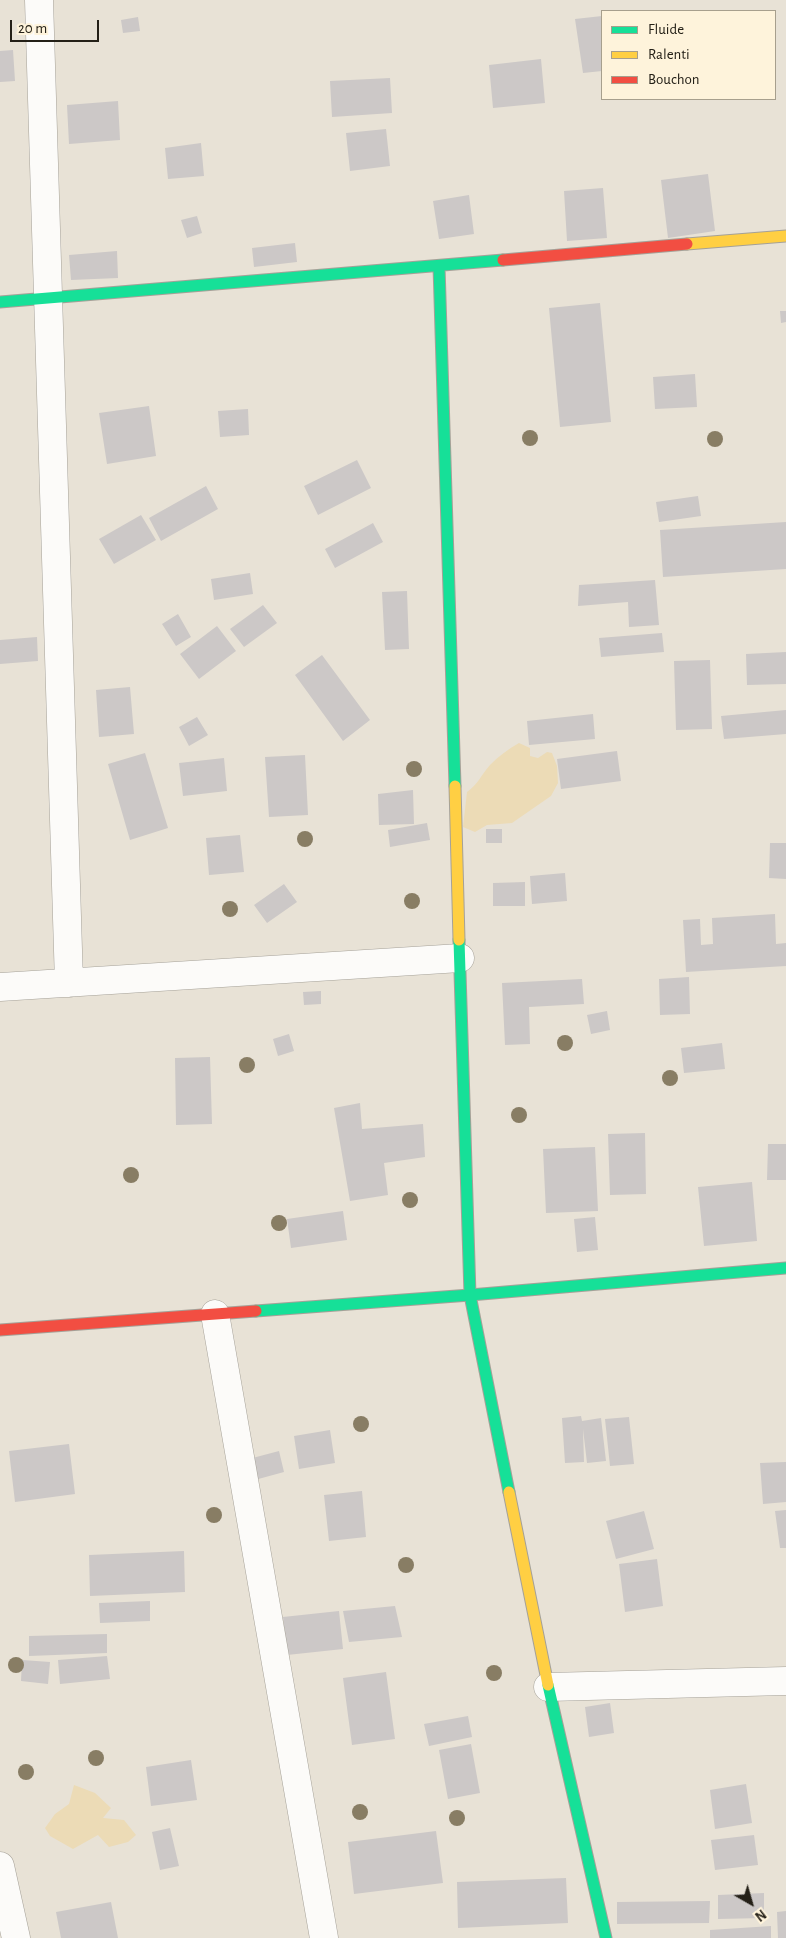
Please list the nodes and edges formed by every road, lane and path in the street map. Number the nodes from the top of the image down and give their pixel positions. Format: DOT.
graph roads {
  1 [pos="39,0"];
  2 [pos="786,236"];
  3 [pos="439,266"];
  4 [pos="48,298"];
  5 [pos="0,302"];
  6 [pos="460,958"];
  7 [pos="69,983"];
  8 [pos="0,987"];
  9 [pos="786,1268"];
  10 [pos="470,1295"];
  11 [pos="215,1314"];
  12 [pos="0,1330"];
  13 [pos="786,1681"];
  14 [pos="548,1687"];
  15 [pos="0,1866"];
  16 [pos="16,1938"];
  17 [pos="324,1938"];
  18 [pos="606,1938"];
  1 -- 4 [label="street"];
  2 -- 3 [label="street"];
  3 -- 4 [label="street"];
  3 -- 6 [label="street"];
  4 -- 5 [label="street"];
  4 -- 7 [label="street"];
  6 -- 7 [label="street"];
  6 -- 10 [label="street"];
  7 -- 8 [label="street"];
  9 -- 10 [label="street"];
  10 -- 11 [label="street"];
  10 -- 14 [label="street"];
  11 -- 12 [label="street"];
  11 -- 17 [label="street"];
  13 -- 14 [label="street"];
  14 -- 18 [label="street"];
  15 -- 16 [label="street"];
}
